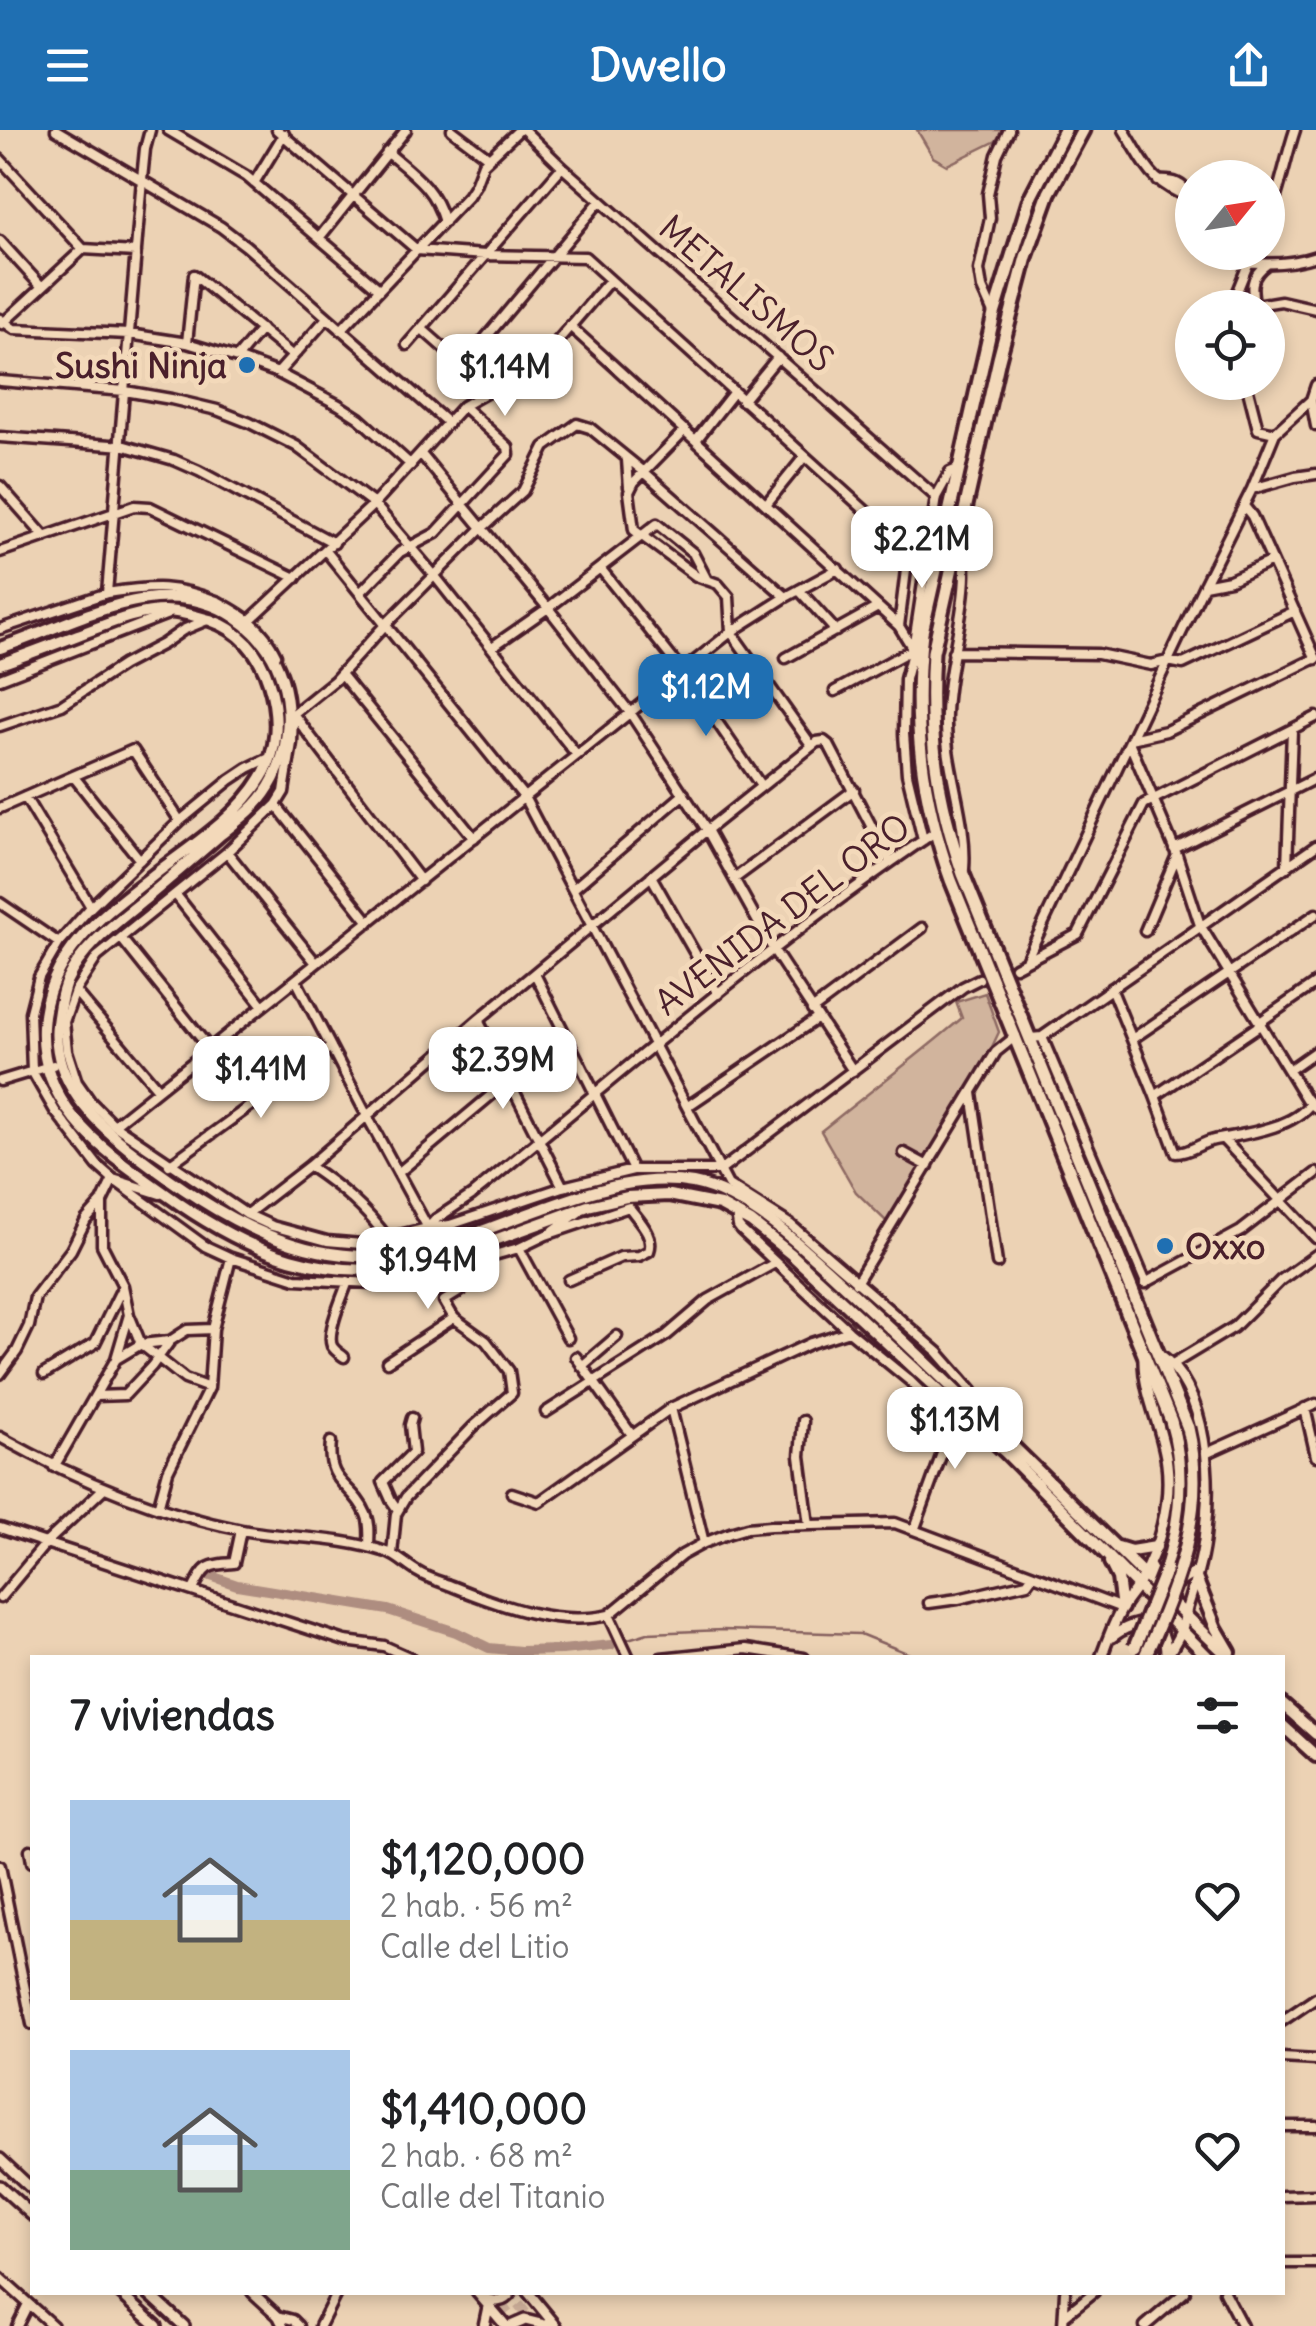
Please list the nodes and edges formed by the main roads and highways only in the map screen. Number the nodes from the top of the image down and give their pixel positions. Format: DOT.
graph roads {
  1 [pos="1066,130"];
  2 [pos="1083,130"];
  3 [pos="0,648"];
  4 [pos="0,664"];
  5 [pos="285,717"];
  6 [pos="85,943"];
  7 [pos="1029,1037"];
  8 [pos="963,1405"];
  9 [pos="1118,1547"];
  10 [pos="1156,1547"];
  11 [pos="1108,1556"];
  12 [pos="1196,1574"];
  13 [pos="1152,1591"];
  14 [pos="1122,1608"];
  15 [pos="1131,1655"];
  16 [pos="1145,1655"];
  17 [pos="1206,1655"];
  18 [pos="1229,1655"];
  19 [pos="1230,1655"];
  20 [pos="1285,1706"];
  21 [pos="1285,1727"];
  22 [pos="1316,1732"];
  23 [pos="1315,1755"];
  1 -- 7 [label="main road"];
  2 -- 7 [label="main road"];
  3 -- 5 [label="main road"];
  4 -- 5 [label="main road"];
  5 -- 6 [label="main road"];
  5 -- 6 [label="main road"];
  6 -- 8 [label="main road"];
  6 -- 8 [label="main road"];
  7 -- 15 [label="main road, bridge"];
  7 -- 16 [label="main road, bridge"];
  8 -- 9 [label="main road"];
  8 -- 11 [label="main road"];
  9 -- 10 [label="main road"];
  9 -- 13 [label="main road"];
  11 -- 13 [label="main road"];
  11 -- 14 [label="main road"];
  12 -- 19 [label="main road"];
  13 -- 17 [label="main road"];
  13 -- 18 [label="main road"];
  20 -- 22 [label="main road"];
  21 -- 23 [label="main road"];
}
